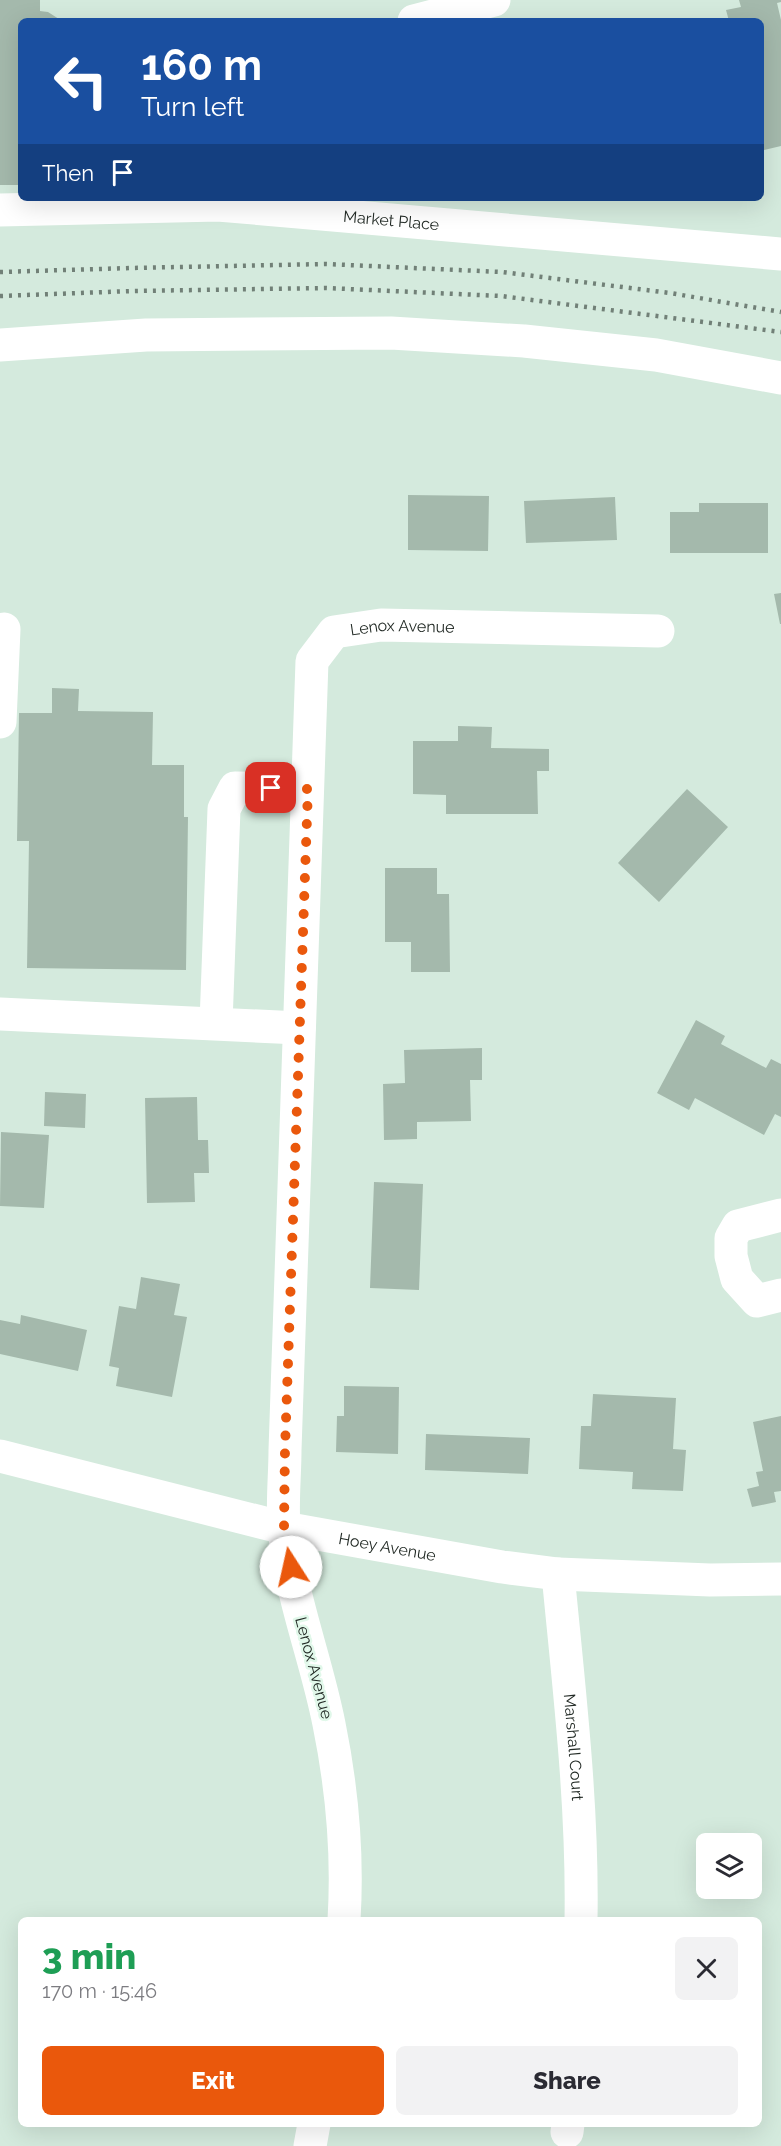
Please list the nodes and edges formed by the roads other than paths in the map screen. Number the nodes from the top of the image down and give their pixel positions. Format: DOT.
graph roads {
  1 [pos="494,0"];
  2 [pos="425,18"];
  3 [pos="0,210"];
  4 [pos="781,254"];
  5 [pos="0,345"];
  6 [pos="781,378"];
  7 [pos="4,629"];
  8 [pos="658,631"];
  9 [pos="0,722"];
  10 [pos="308,789"];
  11 [pos="0,1014"];
  12 [pos="216,1023"];
  13 [pos="299,1028"];
  14 [pos="781,1215"];
  15 [pos="781,1295"];
  16 [pos="0,1456"];
  17 [pos="284,1528"];
  18 [pos="558,1574"];
  19 [pos="781,1579"];
  20 [pos="344,1917"];
  21 [pos="581,1917"];
  22 [pos="313,2127"];
  23 [pos="310,2146"];
  1 -- 2 [label="street"];
  3 -- 4 [label="street, Market Place"];
  5 -- 6 [label="street"];
  7 -- 9 [label="street"];
  8 -- 10 [label="street, Lenox Avenue"];
  10 -- 12 [label="street"];
  10 -- 13 [label="street, Lenox Avenue"];
  11 -- 12 [label="street"];
  12 -- 13 [label="street"];
  13 -- 17 [label="street, Lenox Avenue"];
  14 -- 15 [label="street"];
  16 -- 17 [label="street, Hoey Avenue"];
  17 -- 18 [label="street, Hoey Avenue"];
  17 -- 20 [label="street, Lenox Avenue"];
  18 -- 19 [label="street, Hoey Avenue"];
  18 -- 21 [label="street, Marshall Court"];
  22 -- 23 [label="street"];
}
